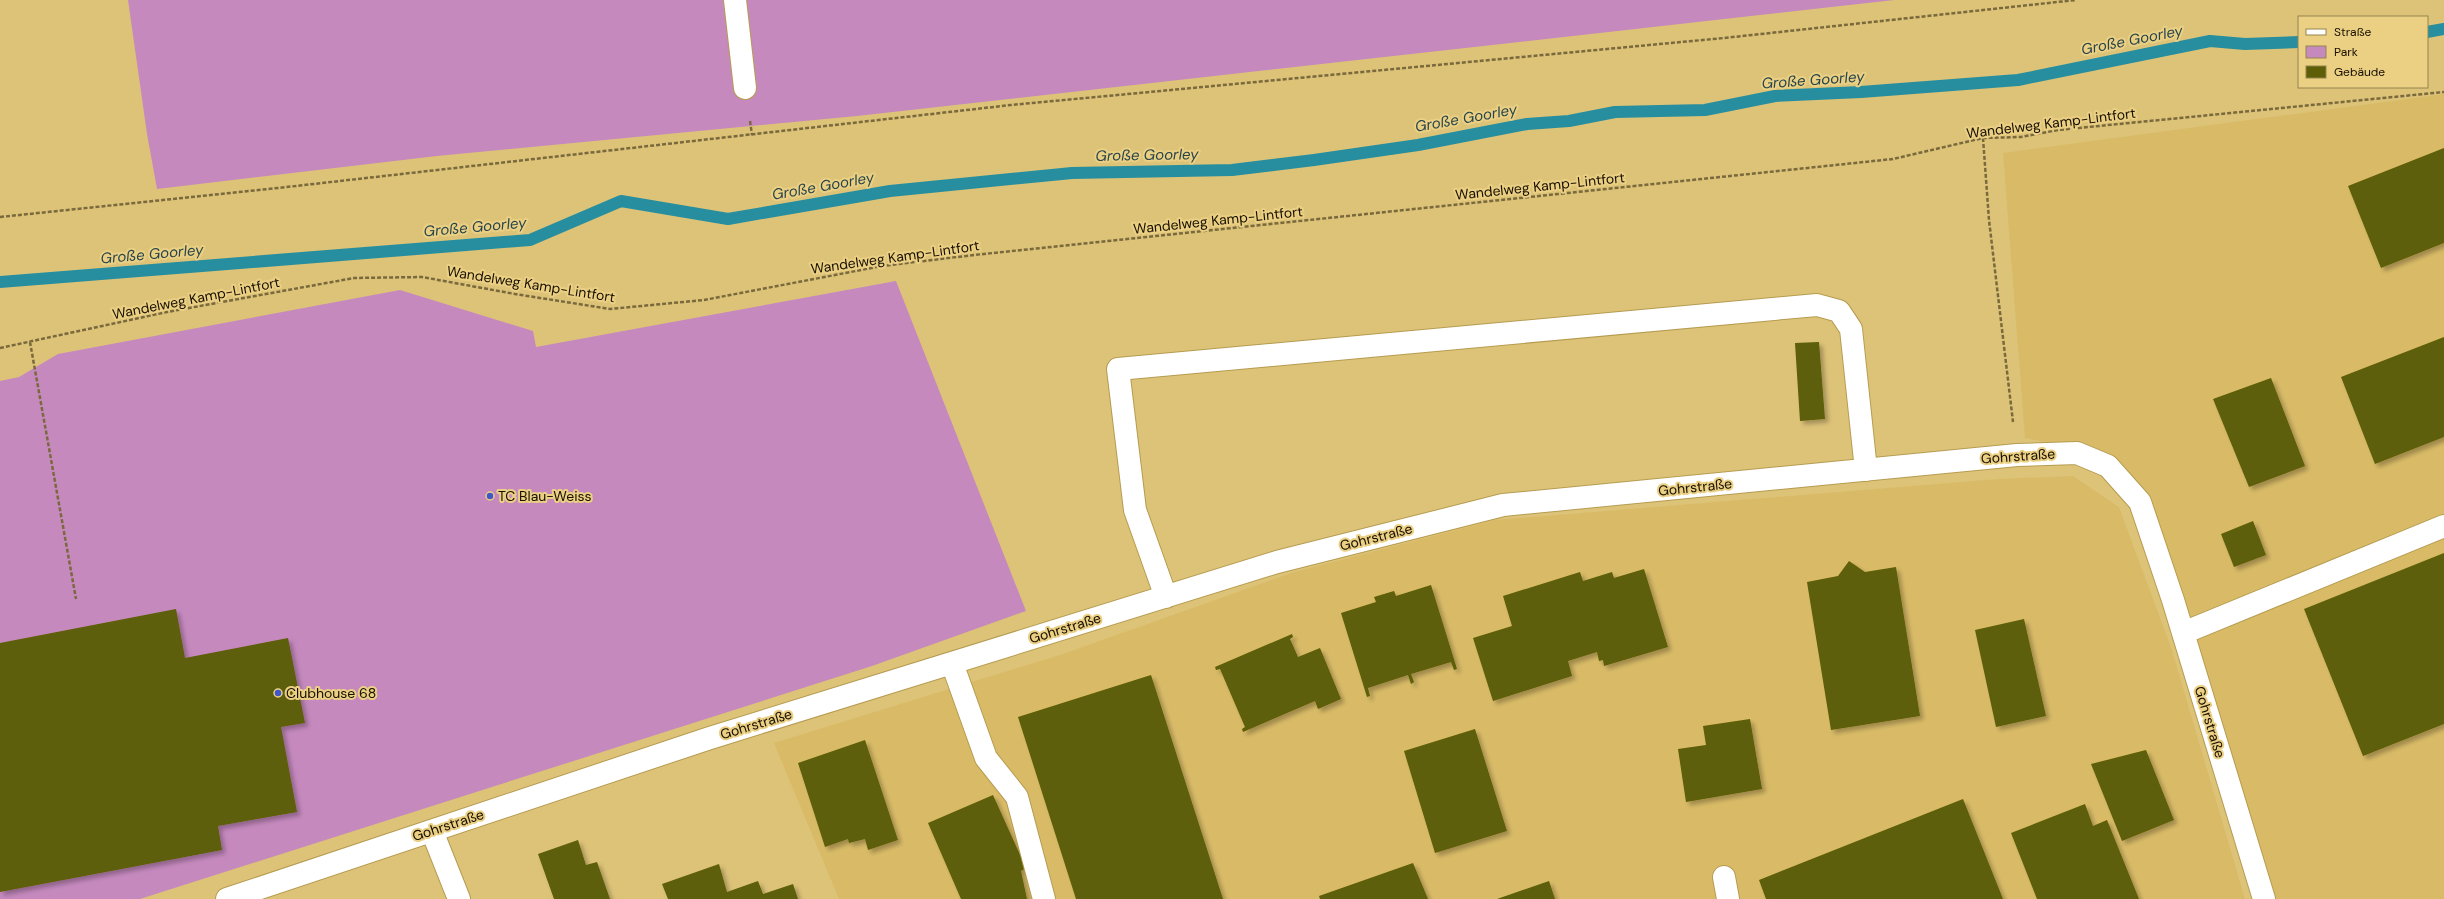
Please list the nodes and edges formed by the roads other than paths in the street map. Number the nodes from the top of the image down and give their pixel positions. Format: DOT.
graph roads {
  1 [pos="735,0"];
  2 [pos="745,88"];
  3 [pos="1866,470"];
  4 [pos="2444,526"];
  5 [pos="1166,597"];
  6 [pos="2183,633"];
  7 [pos="952,663"];
  8 [pos="432,831"];
  9 [pos="1724,877"];
  10 [pos="227,899"];
  11 [pos="459,899"];
  12 [pos="1044,899"];
  13 [pos="1728,899"];
  14 [pos="2264,899"];
  1 -- 2 [label="street"];
  3 -- 5 [label="street, Gohrstraße"];
  3 -- 5 [label="street"];
  3 -- 6 [label="street, Gohrstraße"];
  4 -- 6 [label="street"];
  5 -- 7 [label="street, Gohrstraße"];
  6 -- 14 [label="street, Gohrstraße"];
  7 -- 8 [label="street, Gohrstraße"];
  7 -- 12 [label="street"];
  8 -- 10 [label="street, Gohrstraße"];
  8 -- 11 [label="street"];
  9 -- 13 [label="street"];
}
